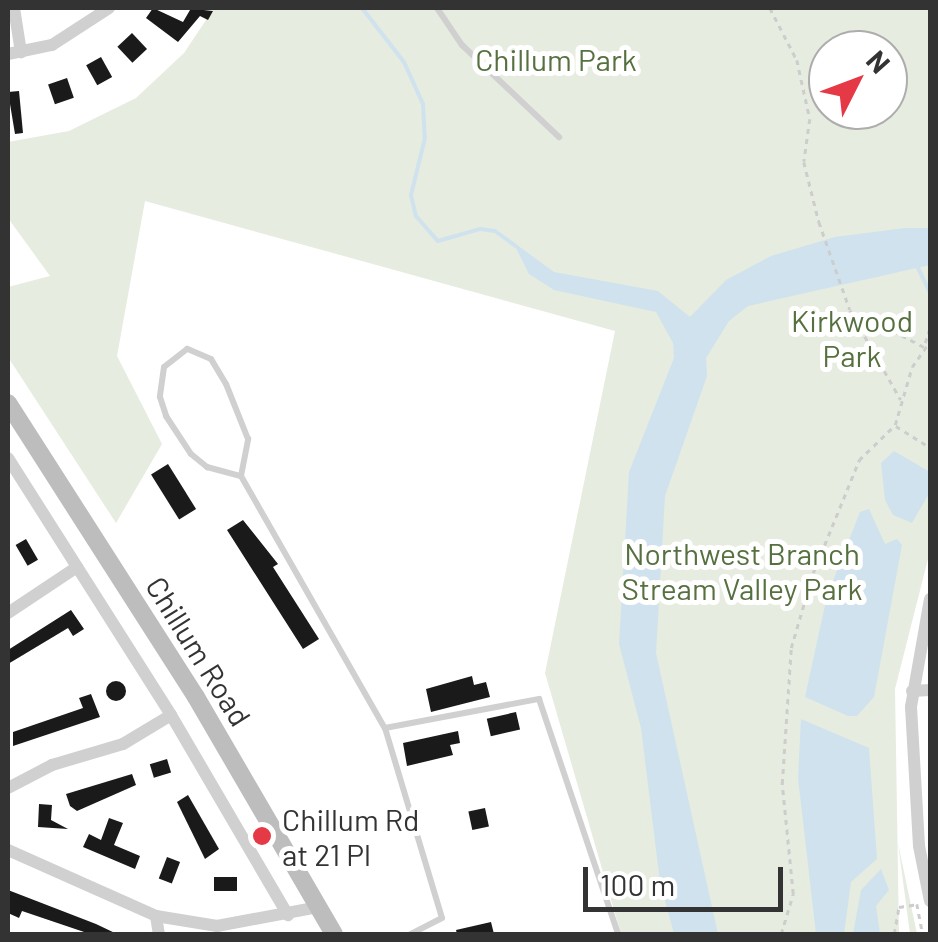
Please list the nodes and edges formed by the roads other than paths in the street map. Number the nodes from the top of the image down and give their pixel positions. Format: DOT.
graph roads {
  1 [pos="14,8"];
  2 [pos="109,8"];
  3 [pos="438,8"];
  4 [pos="14,53"];
  5 [pos="559,137"];
  6 [pos="8,402"];
  7 [pos="8,458"];
  8 [pos="241,476"];
  9 [pos="77,567"];
  10 [pos="930,599"];
  11 [pos="8,613"];
  12 [pos="930,690"];
  13 [pos="912,691"];
  14 [pos="171,715"];
  15 [pos="385,728"];
  16 [pos="8,788"];
  17 [pos="924,827"];
  18 [pos="8,850"];
  19 [pos="930,902"];
  20 [pos="319,907"];
  21 [pos="288,915"];
  22 [pos="156,916"];
  23 [pos="159,934"];
  24 [pos="334,934"];
  25 [pos="410,934"];
  26 [pos="618,934"];
  1 -- 4 [label="street"];
  2 -- 4 [label="street"];
  3 -- 5 [label="lane"];
  6 -- 20 [label="main road, Chillum Road"];
  7 -- 9 [label="street, Chillum Road"];
  8 -- 8 [label="lane"];
  8 -- 15 [label="lane"];
  9 -- 11 [label="street"];
  9 -- 14 [label="street, Chillum Road"];
  10 -- 13 [label="street"];
  12 -- 13 [label="street"];
  13 -- 17 [label="street"];
  14 -- 16 [label="street"];
  14 -- 21 [label="street, Chillum Road"];
  15 -- 25 [label="lane"];
  15 -- 26 [label="lane"];
  17 -- 19 [label="street"];
  18 -- 22 [label="street"];
  20 -- 21 [label="street"];
  20 -- 24 [label="main road, Chillum Road"];
  21 -- 22 [label="street"];
  22 -- 23 [label="street"];
}
